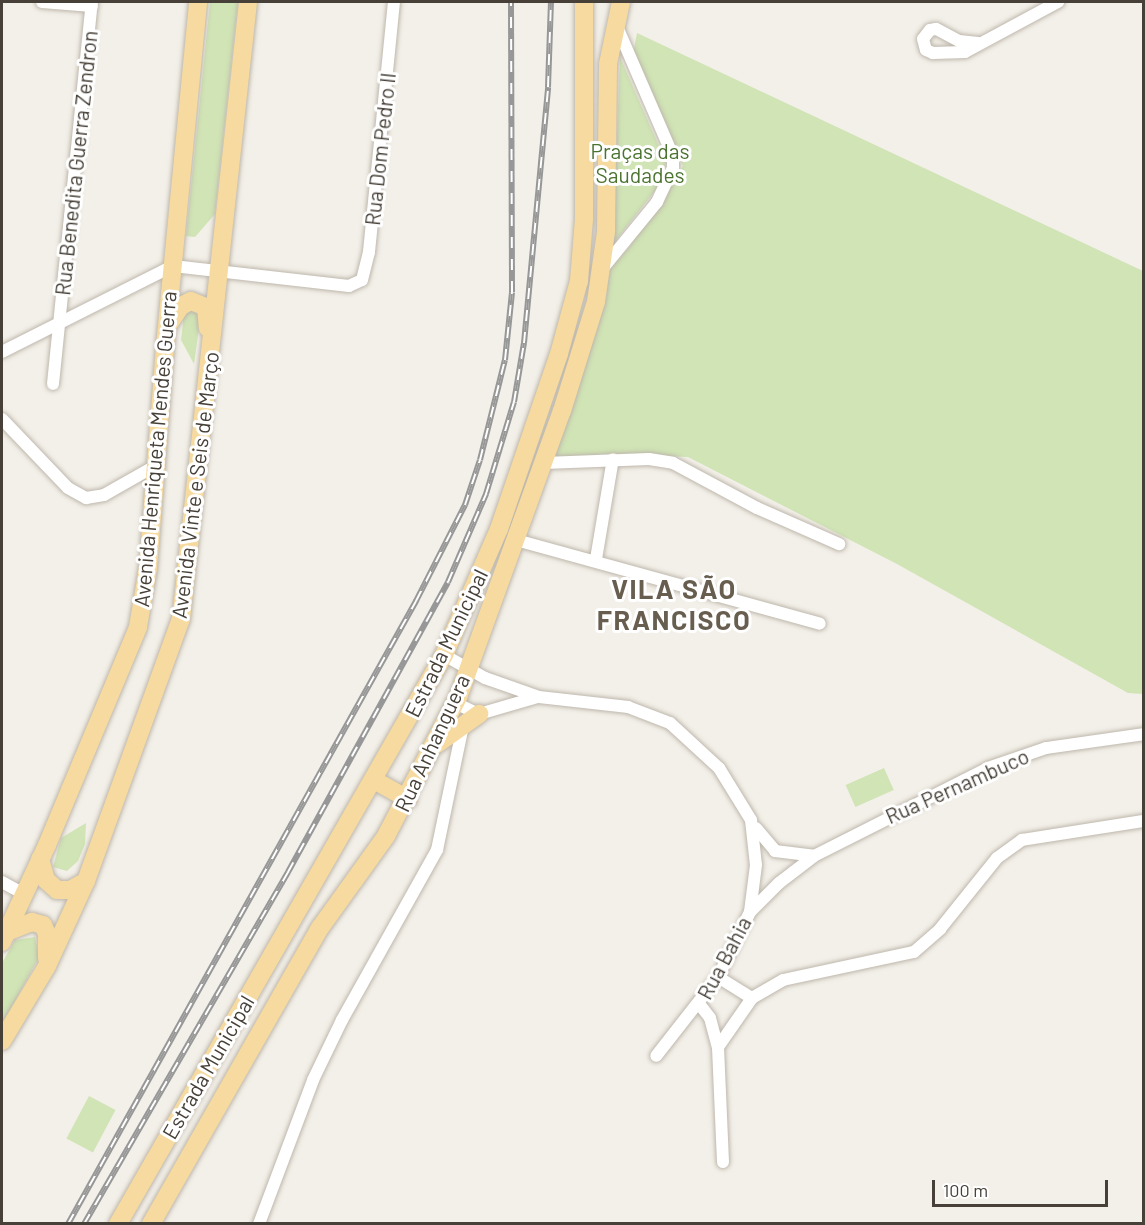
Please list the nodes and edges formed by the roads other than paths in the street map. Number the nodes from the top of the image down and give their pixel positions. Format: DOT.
graph roads {
  1 [pos="42,2"];
  2 [pos="198,2"];
  3 [pos="248,2"];
  4 [pos="394,2"];
  5 [pos="584,2"];
  6 [pos="621,2"];
  7 [pos="1058,2"];
  8 [pos="92,4"];
  9 [pos="618,29"];
  10 [pos="978,44"];
  11 [pos="173,266"];
  12 [pos="603,268"];
  13 [pos="220,272"];
  14 [pos="59,325"];
  15 [pos="166,327"];
  16 [pos="2,352"];
  17 [pos="211,354"];
  18 [pos="53,384"];
  19 [pos="2,419"];
  20 [pos="613,459"];
  21 [pos="544,463"];
  22 [pos="155,466"];
  23 [pos="516,540"];
  24 [pos="839,544"];
  25 [pos="596,559"];
  26 [pos="820,624"];
  27 [pos="441,661"];
  28 [pos="468,667"];
  29 [pos="539,697"];
  30 [pos="457,699"];
  31 [pos="479,714"];
  32 [pos="407,722"];
  33 [pos="463,726"];
  34 [pos="1143,734"];
  35 [pos="435,745"];
  36 [pos="381,784"];
  37 [pos="408,799"];
  38 [pos="751,820"];
  39 [pos="1143,821"];
  40 [pos="814,856"];
  41 [pos="40,859"];
  42 [pos="86,881"];
  43 [pos="2,882"];
  44 [pos="24,894"];
  45 [pos="750,912"];
  46 [pos="293,920"];
  47 [pos="4,937"];
  48 [pos="46,966"];
  49 [pos="718,977"];
  50 [pos="752,998"];
  51 [pos="699,1005"];
  52 [pos="2,1041"];
  53 [pos="717,1047"];
  54 [pos="657,1056"];
  55 [pos="723,1162"];
  56 [pos="118,1224"];
  57 [pos="151,1224"];
  58 [pos="259,1224"];
  1 -- 8 [label="street"];
  2 -- 11 [label="main road, Avenida Henriqueta Mendes Guerra"];
  3 -- 13 [label="main road, Avenida Vinte e Seis de Março"];
  4 -- 13 [label="street, Rua Dom Pedro II"];
  5 -- 27 [label="main road, Estrada Municipal"];
  6 -- 9 [label="main road, Rua Anhanguera"];
  7 -- 10 [label="street"];
  8 -- 14 [label="street, Rua Benedita Guerra Zendron"];
  9 -- 12 [label="main road, Rua Anhanguera"];
  9 -- 12 [label="street"];
  11 -- 13 [label="street"];
  11 -- 14 [label="street"];
  11 -- 15 [label="main road, Avenida Henriqueta Mendes Guerra"];
  12 -- 21 [label="main road, Rua Anhanguera"];
  13 -- 17 [label="main road, Avenida Vinte e Seis de Março"];
  14 -- 16 [label="street"];
  14 -- 18 [label="street, Rua Benedita Guerra Zendron"];
  15 -- 17 [label="main road"];
  15 -- 22 [label="main road, Avenida Henriqueta Mendes Guerra"];
  17 -- 42 [label="main road, Avenida Vinte e Seis de Março"];
  19 -- 22 [label="street"];
  20 -- 21 [label="street"];
  20 -- 24 [label="street"];
  20 -- 25 [label="street"];
  21 -- 23 [label="main road, Rua Anhanguera"];
  22 -- 41 [label="main road, Avenida Henriqueta Mendes Guerra"];
  23 -- 25 [label="street"];
  23 -- 28 [label="main road, Rua Anhanguera"];
  25 -- 26 [label="street"];
  27 -- 28 [label="street"];
  27 -- 30 [label="main road"];
  27 -- 32 [label="main road, Estrada Municipal"];
  28 -- 29 [label="street"];
  28 -- 30 [label="main road, Rua Anhanguera"];
  29 -- 31 [label="street"];
  29 -- 38 [label="street, Rua Bahia"];
  30 -- 31 [label="street"];
  30 -- 35 [label="main road, Rua Anhanguera"];
  31 -- 33 [label="main road"];
  32 -- 36 [label="main road"];
  32 -- 46 [label="main road, Estrada Municipal"];
  33 -- 35 [label="main road"];
  33 -- 58 [label="street"];
  34 -- 40 [label="street, Rua Pernambuco"];
  35 -- 37 [label="main road, Rua Anhanguera"];
  36 -- 37 [label="main road"];
  36 -- 46 [label="main road"];
  37 -- 57 [label="main road, Rua Anhanguera"];
  38 -- 40 [label="street"];
  38 -- 45 [label="street, Rua Bahia"];
  39 -- 50 [label="street"];
  40 -- 45 [label="street, Rua Pernambuco"];
  41 -- 42 [label="main road"];
  41 -- 44 [label="main road, Avenida Henriqueta Mendes Guerra"];
  42 -- 48 [label="main road, Avenida Vinte e Seis de Março"];
  43 -- 44 [label="street"];
  44 -- 47 [label="main road, Avenida Henriqueta Mendes Guerra"];
  45 -- 49 [label="street, Rua Bahia"];
  46 -- 56 [label="main road, Estrada Municipal"];
  47 -- 48 [label="main road"];
  48 -- 52 [label="main road, Avenida Vinte e Seis de Março"];
  49 -- 50 [label="street"];
  49 -- 51 [label="street, Rua Bahia"];
  50 -- 53 [label="street"];
  51 -- 53 [label="street"];
  51 -- 54 [label="street, Rua Bahia"];
  53 -- 55 [label="street"];
}
